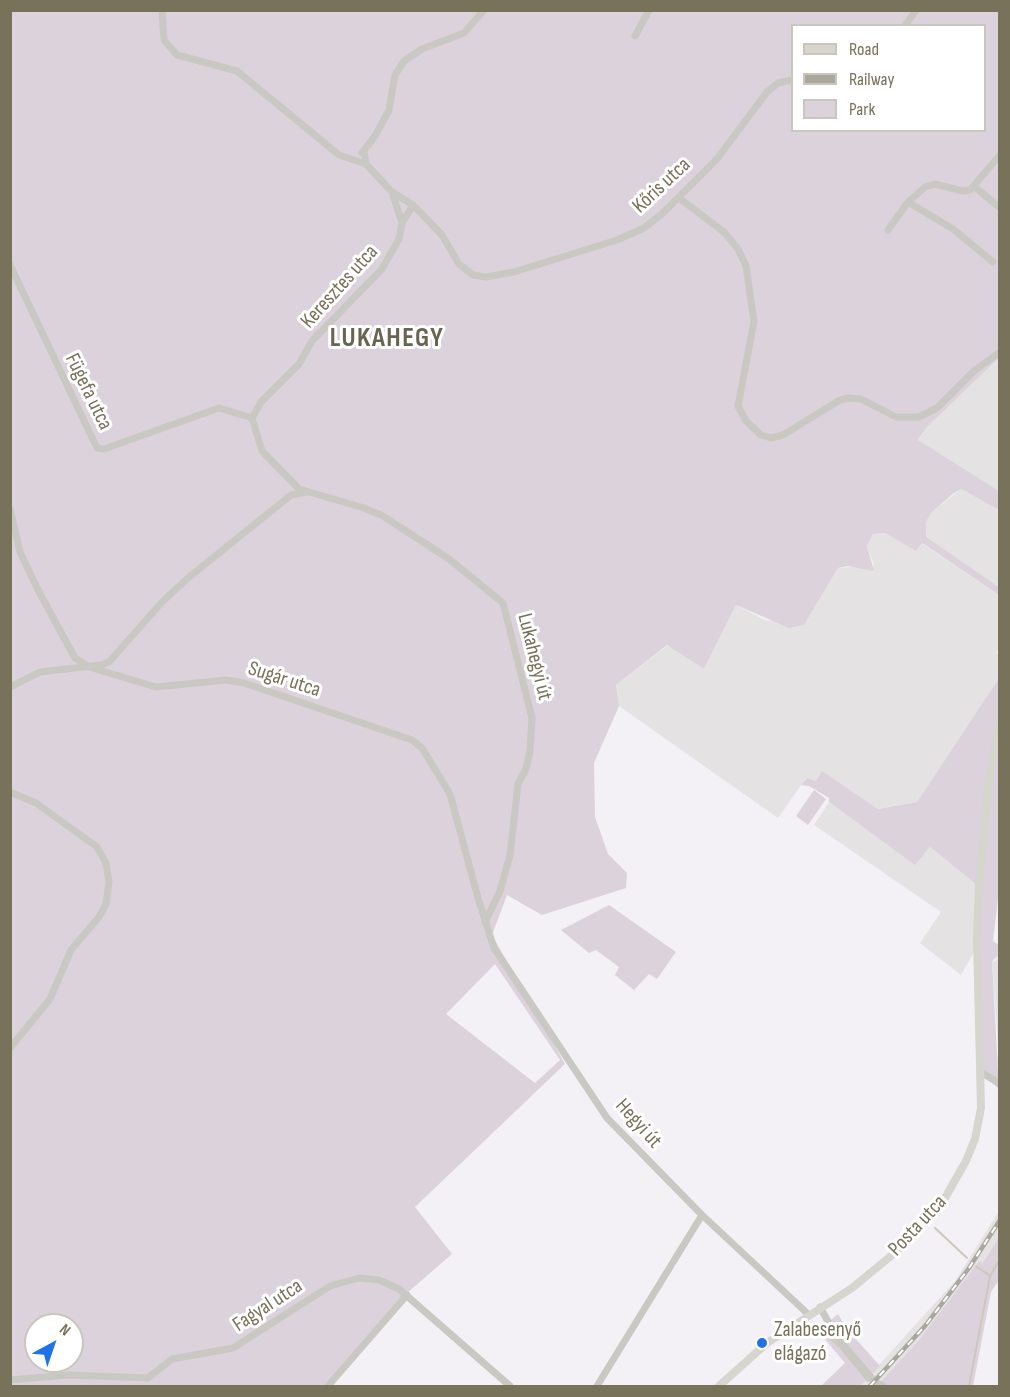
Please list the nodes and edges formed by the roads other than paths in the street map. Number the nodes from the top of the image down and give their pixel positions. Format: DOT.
graph roads {
  1 [pos="162,10"];
  2 [pos="484,10"];
  3 [pos="649,10"];
  4 [pos="916,10"];
  5 [pos="906,24"];
  6 [pos="635,36"];
  7 [pos="791,80"];
  8 [pos="364,151"];
  9 [pos="999,155"];
  10 [pos="356,160"];
  11 [pos="366,164"];
  12 [pos="975,187"];
  13 [pos="393,192"];
  14 [pos="679,198"];
  15 [pos="908,202"];
  16 [pos="413,205"];
  17 [pos="999,208"];
  18 [pos="402,223"];
  19 [pos="888,230"];
  20 [pos="993,262"];
  21 [pos="10,265"];
  22 [pos="999,352"];
  23 [pos="252,418"];
  24 [pos="293,483"];
  25 [pos="306,492"];
  26 [pos="291,495"];
  27 [pos="10,510"];
  28 [pos="88,667"];
  29 [pos="10,687"];
  30 [pos="999,720"];
  31 [pos="10,792"];
  32 [pos="485,922"];
  33 [pos="10,1048"];
  34 [pos="981,1072"];
  35 [pos="999,1084"];
  36 [pos="702,1215"];
  37 [pos="407,1295"];
  38 [pos="820,1307"];
  39 [pos="808,1314"];
  40 [pos="10,1380"];
  41 [pos="328,1386"];
  42 [pos="510,1386"];
  43 [pos="597,1386"];
  44 [pos="719,1386"];
  45 [pos="883,1386"];
  1 -- 10 [label="street"];
  2 -- 8 [label="street"];
  3 -- 6 [label="street"];
  4 -- 5 [label="street"];
  7 -- 14 [label="street, Kőris utca"];
  8 -- 10 [label="street"];
  8 -- 11 [label="street"];
  9 -- 12 [label="street"];
  10 -- 11 [label="street"];
  11 -- 13 [label="street"];
  12 -- 15 [label="street"];
  12 -- 17 [label="street"];
  13 -- 16 [label="street"];
  13 -- 18 [label="street"];
  14 -- 16 [label="street, Kőris utca"];
  14 -- 22 [label="street"];
  15 -- 19 [label="street"];
  15 -- 20 [label="street"];
  16 -- 18 [label="street, Keresztes utca"];
  18 -- 23 [label="street, Keresztes utca"];
  21 -- 23 [label="street, Fügefa utca"];
  23 -- 24 [label="street"];
  24 -- 25 [label="street, Lukahegyi út"];
  24 -- 26 [label="street"];
  25 -- 26 [label="street"];
  25 -- 32 [label="street, Lukahegyi út"];
  26 -- 28 [label="street"];
  27 -- 28 [label="street"];
  28 -- 29 [label="street"];
  28 -- 32 [label="street, Sugár utca"];
  30 -- 34 [label="main road, Posta utca"];
  31 -- 33 [label="street"];
  32 -- 36 [label="street, Hegyi út"];
  34 -- 35 [label="street"];
  34 -- 38 [label="main road, Posta utca"];
  36 -- 39 [label="street, Hegyi út"];
  36 -- 43 [label="street"];
  37 -- 40 [label="street, Fagyal utca"];
  37 -- 41 [label="street"];
  37 -- 42 [label="street, Fagyal utca"];
  38 -- 39 [label="main road, Posta utca"];
  38 -- 45 [label="street"];
  39 -- 44 [label="main road, Posta utca"];
}
